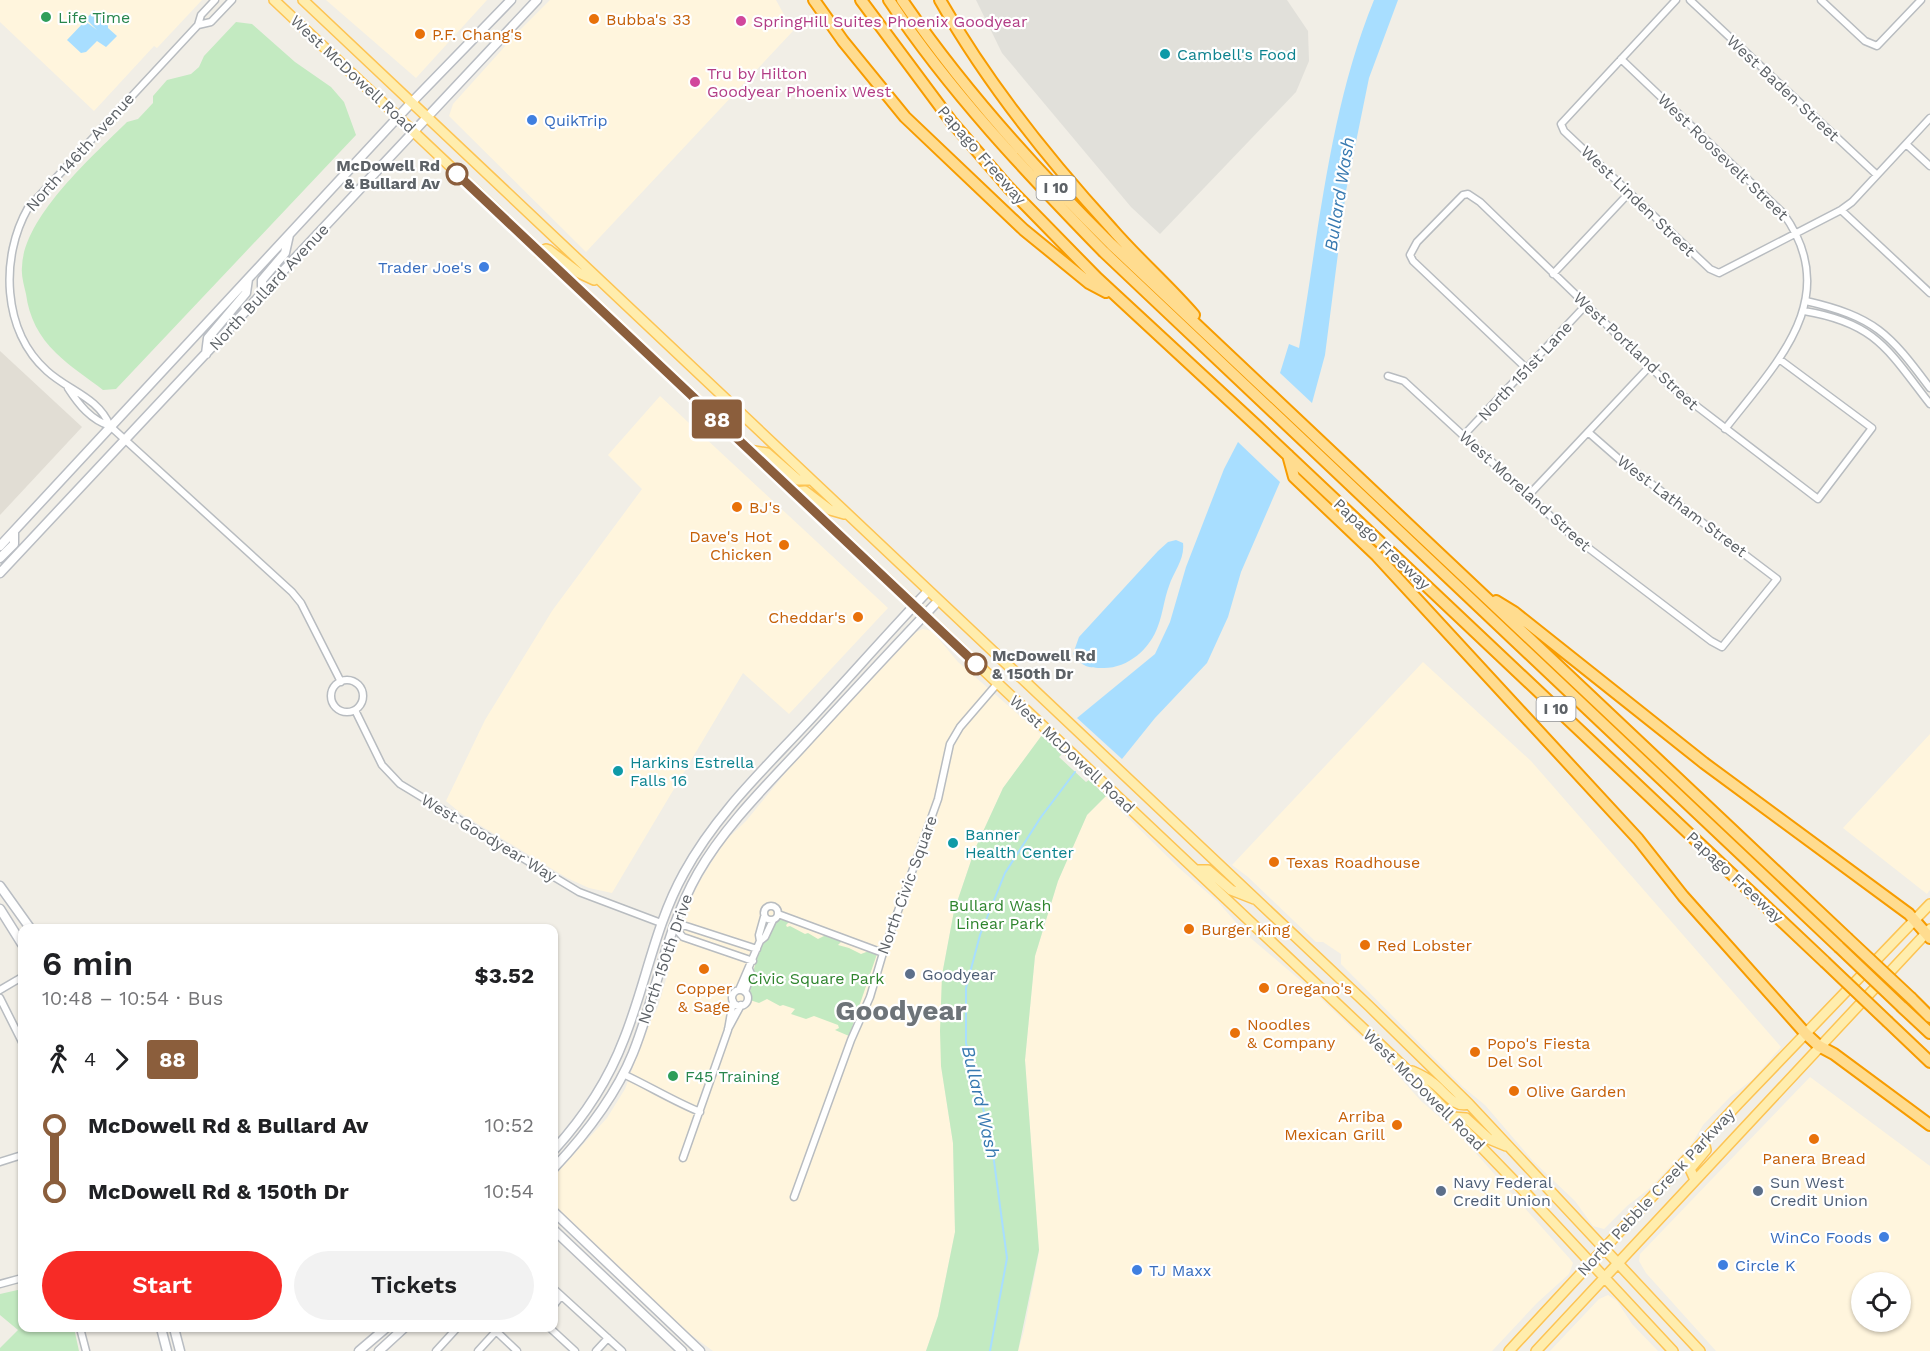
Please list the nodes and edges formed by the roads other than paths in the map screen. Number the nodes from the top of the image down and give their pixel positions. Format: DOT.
graph roads {
  1 [pos="215,0"];
  2 [pos="232,0"];
  3 [pos="274,0"];
  4 [pos="303,0"];
  5 [pos="511,0"];
  6 [pos="537,0"];
  7 [pos="814,0"];
  8 [pos="861,0"];
  9 [pos="889,0"];
  10 [pos="902,0"];
  11 [pos="940,0"];
  12 [pos="1676,0"];
  13 [pos="1690,0"];
  14 [pos="1821,0"];
  15 [pos="1921,0"];
  16 [pos="529,4"];
  17 [pos="198,26"];
  18 [pos="1621,59"];
  19 [pos="412,102"];
  20 [pos="427,116"];
  21 [pos="398,117"];
  22 [pos="1930,118"];
  23 [pos="414,131"];
  24 [pos="1906,144"];
  25 [pos="1930,166"];
  26 [pos="1877,176"];
  27 [pos="1629,193"];
  28 [pos="1841,210"];
  29 [pos="1797,233"];
  30 [pos="289,234"];
  31 [pos="540,253"];
  32 [pos="1553,274"];
  33 [pos="248,279"];
  34 [pos="602,283"];
  35 [pos="266,290"];
  36 [pos="1930,293"];
  37 [pos="1117,298"];
  38 [pos="1806,301"];
  39 [pos="1586,305"];
  40 [pos="1804,311"];
  41 [pos="206,354"];
  42 [pos="682,358"];
  43 [pos="1231,358"];
  44 [pos="1779,358"];
  45 [pos="1650,366"];
  46 [pos="1526,368"];
  47 [pos="1930,372"];
  48 [pos="668,373"];
  49 [pos="1388,376"];
  50 [pos="1922,378"];
  51 [pos="1915,383"];
  52 [pos="68,387"];
  53 [pos="1930,388"];
  54 [pos="1930,404"];
  55 [pos="110,426"];
  56 [pos="1725,429"];
  57 [pos="1588,432"];
  58 [pos="1463,436"];
  59 [pos="126,441"];
  60 [pos="750,450"];
  61 [pos="1288,455"];
  62 [pos="810,480"];
  63 [pos="794,492"];
  64 [pos="1527,497"];
  65 [pos="848,515"];
  66 [pos="14,531"];
  67 [pos="0,546"];
  68 [pos="0,558"];
  69 [pos="0,573"];
  70 [pos="1475,588"];
  71 [pos="928,591"];
  72 [pos="938,601"];
  73 [pos="915,606"];
  74 [pos="924,615"];
  75 [pos="1722,647"];
  76 [pos="341,682"];
  77 [pos="997,684"];
  78 [pos="355,710"];
  79 [pos="1196,870"];
  80 [pos="0,886"];
  81 [pos="1259,901"];
  82 [pos="1930,904"];
  83 [pos="0,909"];
  84 [pos="764,916"];
  85 [pos="775,917"];
  86 [pos="1915,921"];
  87 [pos="661,923"];
  88 [pos="27,924"];
  89 [pos="673,926"];
  90 [pos="1928,933"];
  91 [pos="18,938"];
  92 [pos="760,941"];
  93 [pos="757,949"];
  94 [pos="883,953"];
  95 [pos="753,961"];
  96 [pos="18,979"];
  97 [pos="0,990"];
  98 [pos="742,991"];
  99 [pos="0,998"];
  100 [pos="733,1001"];
  101 [pos="741,1005"];
  102 [pos="1930,1017"];
  103 [pos="728,1029"];
  104 [pos="1930,1033"];
  105 [pos="18,1034"];
  106 [pos="1806,1034"];
  107 [pos="1819,1046"];
  108 [pos="1930,1062"];
  109 [pos="1402,1065"];
  110 [pos="623,1074"];
  111 [pos="1469,1104"];
  112 [pos="700,1112"];
  113 [pos="1453,1117"];
  114 [pos="1930,1125"];
  115 [pos="1704,1141"];
  116 [pos="558,1145"];
  117 [pos="1511,1148"];
  118 [pos="18,1156"];
  119 [pos="683,1158"];
  120 [pos="0,1162"];
  121 [pos="558,1163"];
  122 [pos="1695,1180"];
  123 [pos="795,1197"];
  124 [pos="558,1216"];
  125 [pos="558,1234"];
  126 [pos="1604,1248"];
  127 [pos="1590,1262"];
  128 [pos="1618,1263"];
  129 [pos="1605,1277"];
  130 [pos="18,1279"];
  131 [pos="0,1284"];
  132 [pos="558,1293"];
  133 [pos="561,1296"];
  134 [pos="558,1300"];
  135 [pos="81,1332"];
  136 [pos="162,1332"];
  137 [pos="175,1332"];
  138 [pos="382,1332"];
  139 [pos="401,1332"];
  140 [pos="453,1332"];
  141 [pos="494,1332"];
  142 [pos="500,1332"];
  143 [pos="554,1332"];
  144 [pos="375,1338"];
  145 [pos="608,1338"];
  146 [pos="385,1350"];
  147 [pos="697,1350"];
  148 [pos="86,1351"];
  149 [pos="167,1351"];
  150 [pos="180,1351"];
  151 [pos="359,1351"];
  152 [pos="436,1351"];
  153 [pos="477,1351"];
  154 [pos="517,1351"];
  155 [pos="575,1351"];
  156 [pos="596,1351"];
  157 [pos="622,1351"];
  158 [pos="682,1351"];
  159 [pos="1509,1351"];
  160 [pos="1536,1351"];
  161 [pos="1673,1351"];
  162 [pos="1700,1351"];
  1 -- 17 [label="street, North 146th Avenue"];
  2 -- 17 [label="street, North 146th Avenue"];
  3 -- 21 [label="main road, West McDowell Road"];
  4 -- 19 [label="main road, West McDowell Road"];
  5 -- 19 [label="main road, North Bullard Avenue"];
  6 -- 16 [label="main road, North Bullard Avenue"];
  7 -- 37 [label="highway"];
  8 -- 37 [label="highway, Papago Freeway / I 10"];
  9 -- 104 [label="highway, bridge"];
  10 -- 43 [label="highway, Papago Freeway / I 10"];
  11 -- 43 [label="highway"];
  12 -- 18 [label="street"];
  13 -- 26 [label="street, West Baden Street"];
  14 -- 15 [label="street"];
  16 -- 20 [label="main road, North Bullard Avenue"];
  17 -- 52 [label="street, North 146th Avenue"];
  18 -- 27 [label="street, West Linden Street"];
  18 -- 29 [label="street, West Roosevelt Street"];
  19 -- 20 [label="main road, West McDowell Road"];
  19 -- 21 [label="main road, North Bullard Avenue"];
  20 -- 23 [label="main road, North Bullard Avenue"];
  20 -- 34 [label="main road, West McDowell Road"];
  21 -- 23 [label="main road, West McDowell Road"];
  21 -- 30 [label="main road, North Bullard Avenue"];
  22 -- 24 [label="street"];
  23 -- 31 [label="main road, West McDowell Road"];
  23 -- 35 [label="main road, North Bullard Avenue"];
  24 -- 25 [label="street"];
  24 -- 26 [label="street"];
  26 -- 28 [label="street"];
  27 -- 29 [label="street, West Linden Street"];
  27 -- 32 [label="street"];
  28 -- 29 [label="street"];
  28 -- 36 [label="street"];
  29 -- 38 [label="street, West Roosevelt Street"];
  30 -- 33 [label="main road, North Bullard Avenue"];
  30 -- 35 [label="main road"];
  31 -- 34 [label="main road"];
  31 -- 48 [label="main road, West McDowell Road"];
  32 -- 39 [label="street, West Portland Street"];
  32 -- 46 [label="street, West Portland Street"];
  33 -- 41 [label="main road"];
  33 -- 55 [label="main road, North Bullard Avenue"];
  34 -- 42 [label="main road, West McDowell Road"];
  35 -- 41 [label="main road, North Bullard Avenue"];
  37 -- 61 [label="highway, Papago Freeway / I 10"];
  38 -- 40 [label="street, West Roosevelt Street"];
  38 -- 50 [label="street"];
  39 -- 45 [label="street, West Portland Street"];
  39 -- 46 [label="street, North 151st Lane"];
  40 -- 44 [label="street, West Roosevelt Street"];
  40 -- 51 [label="street"];
  41 -- 59 [label="main road, North Bullard Avenue"];
  42 -- 48 [label="main road"];
  42 -- 62 [label="main road, West McDowell Road"];
  43 -- 70 [label="highway, Papago Freeway / I 10"];
  44 -- 56 [label="street, West Roosevelt Street"];
  44 -- 56 [label="street, West Portland Street"];
  45 -- 56 [label="street, West Portland Street"];
  45 -- 57 [label="street"];
  46 -- 58 [label="street, North 151st Lane"];
  47 -- 50 [label="street"];
  48 -- 60 [label="main road, West McDowell Road"];
  49 -- 58 [label="street, West Moreland Street"];
  50 -- 51 [label="street"];
  50 -- 53 [label="street"];
  51 -- 54 [label="street"];
  52 -- 55 [label="street"];
  52 -- 55 [label="street"];
  55 -- 59 [label="street"];
  55 -- 66 [label="main road, North Bullard Avenue"];
  57 -- 64 [label="street"];
  57 -- 75 [label="street, West Latham Street"];
  58 -- 64 [label="street, West Moreland Street"];
  59 -- 69 [label="main road, North Bullard Avenue"];
  59 -- 76 [label="street"];
  60 -- 62 [label="main road"];
  60 -- 63 [label="main road, West McDowell Road"];
  61 -- 106 [label="highway"];
  61 -- 108 [label="highway, Papago Freeway / I 10, bridge"];
  62 -- 65 [label="main road, West McDowell Road"];
  63 -- 65 [label="main road"];
  63 -- 73 [label="main road, West McDowell Road"];
  64 -- 75 [label="street, West Moreland Street"];
  65 -- 71 [label="main road, West McDowell Road"];
  66 -- 67 [label="main road, North Bullard Avenue"];
  66 -- 68 [label="main road"];
  70 -- 86 [label="highway"];
  70 -- 102 [label="highway, Papago Freeway / I 10, bridge"];
  71 -- 72 [label="main road, West McDowell Road"];
  71 -- 73 [label="main road, North 150th Drive"];
  72 -- 74 [label="main road, North 150th Drive"];
  72 -- 81 [label="main road, West McDowell Road"];
  73 -- 74 [label="main road, West McDowell Road"];
  73 -- 87 [label="main road, North 150th Drive"];
  74 -- 77 [label="main road, West McDowell Road"];
  74 -- 89 [label="main road, North 150th Drive"];
  76 -- 78 [label="street"];
  76 -- 78 [label="street"];
  77 -- 79 [label="main road, West McDowell Road"];
  77 -- 94 [label="street, North Civic Square"];
  78 -- 87 [label="street, West Goodyear Way"];
  79 -- 81 [label="main road"];
  79 -- 109 [label="main road, West McDowell Road"];
  80 -- 88 [label="main road"];
  81 -- 111 [label="main road, West McDowell Road"];
  82 -- 86 [label="main road, North Pebble Creek Parkway"];
  83 -- 91 [label="main road"];
  84 -- 85 [label="street"];
  84 -- 85 [label="street"];
  84 -- 92 [label="street"];
  85 -- 92 [label="street"];
  85 -- 94 [label="street"];
  86 -- 90 [label="highway"];
  86 -- 106 [label="main road, North Pebble Creek Parkway"];
  87 -- 89 [label="main road"];
  87 -- 116 [label="main road, North 150th Drive"];
  89 -- 93 [label="street"];
  89 -- 95 [label="street"];
  89 -- 110 [label="main road, North 150th Drive"];
  90 -- 107 [label="main road, North Pebble Creek Parkway"];
  92 -- 93 [label="street"];
  93 -- 95 [label="street"];
  94 -- 123 [label="street, North Civic Square"];
  95 -- 98 [label="street"];
  96 -- 97 [label="street"];
  98 -- 100 [label="street"];
  98 -- 101 [label="street"];
  99 -- 105 [label="street"];
  100 -- 101 [label="street"];
  100 -- 103 [label="street"];
  101 -- 103 [label="street"];
  103 -- 112 [label="street"];
  106 -- 107 [label="highway"];
  106 -- 115 [label="main road, North Pebble Creek Parkway"];
  107 -- 114 [label="highway"];
  107 -- 122 [label="main road, North Pebble Creek Parkway"];
  109 -- 111 [label="main road"];
  109 -- 113 [label="main road, West McDowell Road"];
  110 -- 112 [label="street"];
  110 -- 121 [label="main road, North 150th Drive"];
  111 -- 117 [label="main road, West McDowell Road"];
  112 -- 119 [label="street"];
  113 -- 117 [label="main road"];
  113 -- 127 [label="main road, West McDowell Road"];
  115 -- 122 [label="main road"];
  115 -- 126 [label="main road, North Pebble Creek Parkway"];
  117 -- 126 [label="main road, West McDowell Road"];
  118 -- 120 [label="street"];
  122 -- 128 [label="main road, North Pebble Creek Parkway"];
  124 -- 147 [label="main road"];
  125 -- 158 [label="main road"];
  126 -- 127 [label="main road, North Pebble Creek Parkway"];
  126 -- 128 [label="main road, West McDowell Road"];
  127 -- 129 [label="main road, West McDowell Road"];
  127 -- 159 [label="main road, North Pebble Creek Parkway"];
  128 -- 129 [label="main road, North Pebble Creek Parkway"];
  128 -- 162 [label="main road, West McDowell Road"];
  129 -- 160 [label="main road, North Pebble Creek Parkway"];
  129 -- 161 [label="main road, West McDowell Road"];
  130 -- 131 [label="street"];
  132 -- 133 [label="street"];
  133 -- 134 [label="street"];
  133 -- 145 [label="street"];
  135 -- 148 [label="street"];
  136 -- 149 [label="main road"];
  137 -- 150 [label="main road"];
  138 -- 144 [label="main road"];
  139 -- 146 [label="main road"];
  140 -- 152 [label="street"];
  141 -- 153 [label="street"];
  142 -- 154 [label="street"];
  143 -- 155 [label="street"];
  144 -- 146 [label="main road"];
  144 -- 151 [label="main road"];
  145 -- 156 [label="street"];
  145 -- 157 [label="street"];
}
